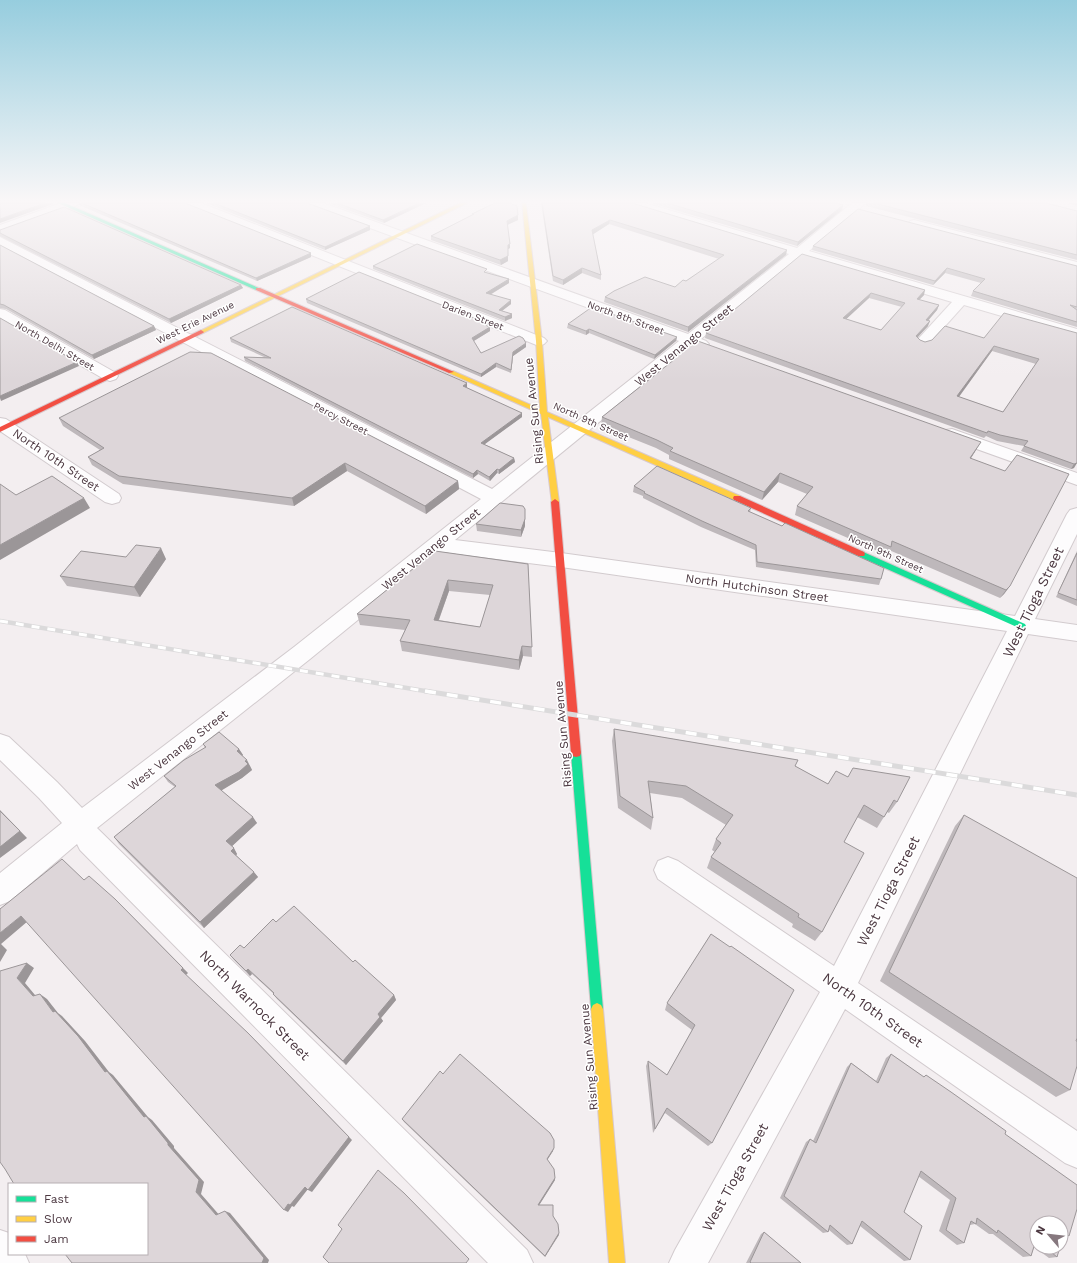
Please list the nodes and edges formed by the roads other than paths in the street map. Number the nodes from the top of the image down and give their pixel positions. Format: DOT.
graph roads {
  1 [pos="40,262"];
  2 [pos="195,262"];
  3 [pos="336,262"];
  4 [pos="345,262"];
  5 [pos="472,262"];
  6 [pos="530,262"];
  7 [pos="786,262"];
  8 [pos="832,262"];
  9 [pos="1061,262"];
  10 [pos="341,264"];
  11 [pos="1077,266"];
  12 [pos="532,283"];
  13 [pos="273,297"];
  14 [pos="961,300"];
  15 [pos="0,313"];
  16 [pos="1077,334"];
  17 [pos="187,338"];
  18 [pos="690,340"];
  19 [pos="539,341"];
  20 [pos="924,341"];
  21 [pos="715,349"];
  22 [pos="110,376"];
  23 [pos="544,412"];
  24 [pos="2,426"];
  25 [pos="580,428"];
  26 [pos="937,429"];
  27 [pos="550,453"];
  28 [pos="1077,479"];
  29 [pos="112,498"];
  30 [pos="494,498"];
  31 [pos="1077,514"];
  32 [pos="437,545"];
  33 [pos="561,560"];
  34 [pos="1022,626"];
  35 [pos="1077,633"];
  36 [pos="0,744"];
  37 [pos="80,825"];
  38 [pos="668,870"];
  39 [pos="0,891"];
  40 [pos="840,987"];
  41 [pos="1077,1151"];
  42 [pos="0,1248"];
  43 [pos="10,1263"];
  44 [pos="514,1263"];
  45 [pos="617,1263"];
  46 [pos="688,1263"];
  1 -- 17 [label="street, Percy Street"];
  2 -- 13 [label="street, North 9th Street"];
  3 -- 10 [label="street, Darien Street"];
  4 -- 10 [label="street, West Erie Avenue"];
  5 -- 12 [label="street, North 8th Street"];
  6 -- 12 [label="street, Rising Sun Avenue"];
  7 -- 18 [label="street, West Venango Street"];
  8 -- 14 [label="street"];
  9 -- 11 [label="street"];
  10 -- 13 [label="street, West Erie Avenue"];
  10 -- 19 [label="street, Darien Street"];
  12 -- 18 [label="street, North 8th Street"];
  12 -- 19 [label="street, Rising Sun Avenue"];
  13 -- 17 [label="street, West Erie Avenue"];
  13 -- 23 [label="street, North 9th Street"];
  14 -- 16 [label="street"];
  14 -- 20 [label="street"];
  15 -- 22 [label="street, North Delhi Street"];
  17 -- 22 [label="street, West Erie Avenue"];
  17 -- 30 [label="street, Percy Street"];
  18 -- 21 [label="street, North 8th Street"];
  18 -- 25 [label="street, West Venango Street"];
  19 -- 23 [label="street, Rising Sun Avenue"];
  22 -- 24 [label="street, West Erie Avenue"];
  23 -- 25 [label="street, North 9th Street"];
  23 -- 27 [label="street, Rising Sun Avenue"];
  24 -- 29 [label="street, North 10th Street"];
  25 -- 27 [label="street, West Venango Street"];
  25 -- 34 [label="street, North 9th Street"];
  26 -- 28 [label="street"];
  27 -- 30 [label="street, West Venango Street"];
  27 -- 33 [label="street, Rising Sun Avenue"];
  30 -- 32 [label="street, West Venango Street"];
  31 -- 34 [label="street, West Tioga Street"];
  32 -- 33 [label="street, North Hutchinson Street"];
  32 -- 37 [label="street, West Venango Street"];
  33 -- 34 [label="street, North Hutchinson Street"];
  33 -- 45 [label="street, Rising Sun Avenue"];
  34 -- 35 [label="street, North Hutchinson Street"];
  34 -- 40 [label="street, West Tioga Street"];
  36 -- 37 [label="street, North Warnock Street"];
  37 -- 39 [label="street, West Venango Street"];
  37 -- 44 [label="street, North Warnock Street"];
  38 -- 40 [label="street, North 10th Street"];
  40 -- 41 [label="street, North 10th Street"];
  40 -- 46 [label="street, West Tioga Street"];
  42 -- 43 [label="street"];
}
